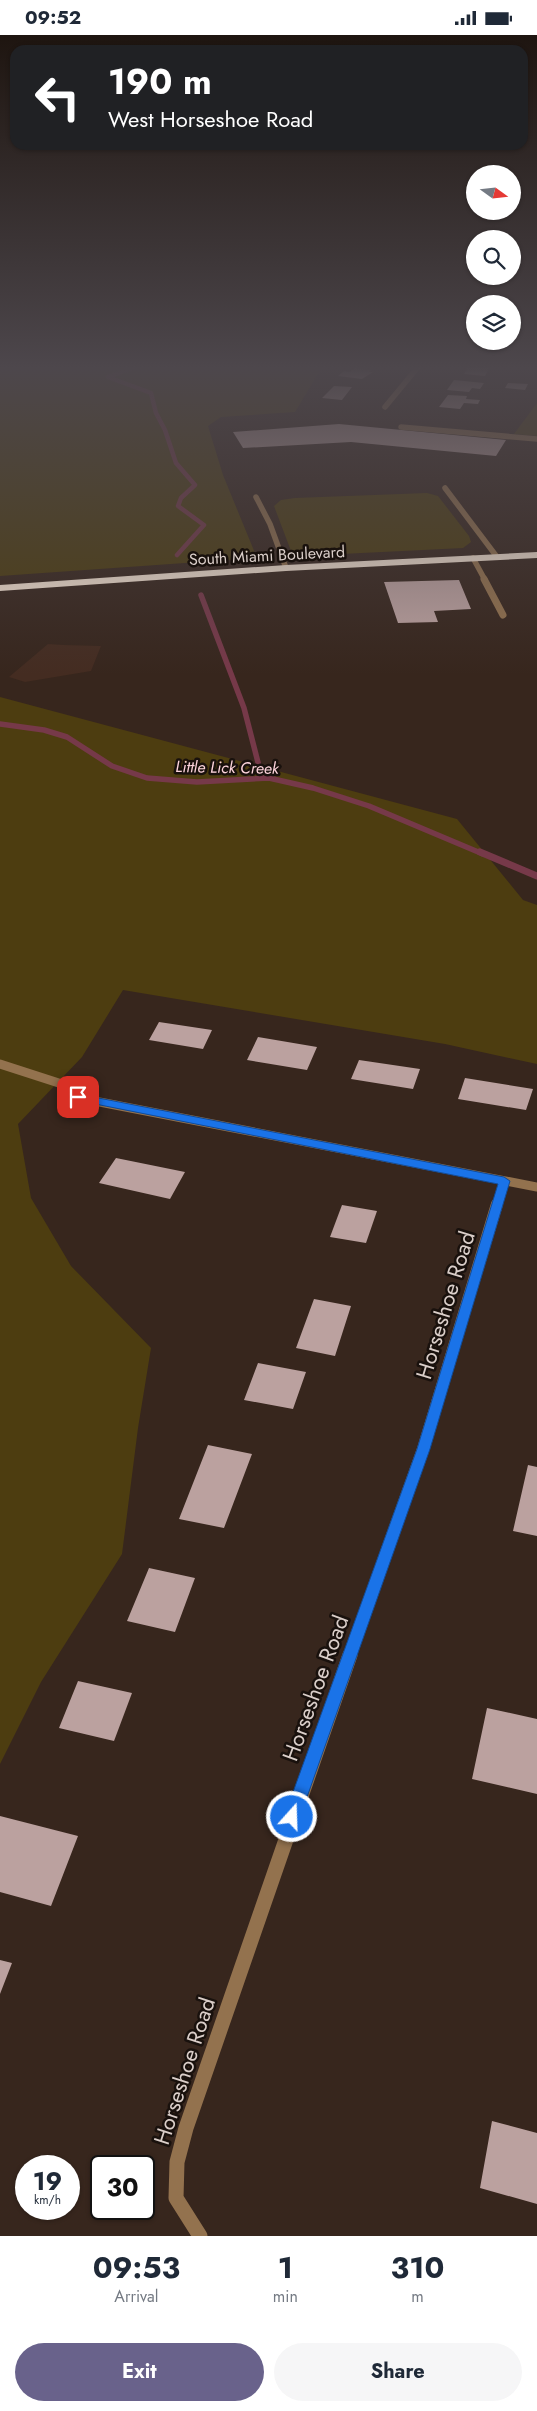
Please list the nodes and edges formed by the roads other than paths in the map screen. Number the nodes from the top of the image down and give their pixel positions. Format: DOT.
graph roads {
  1 [pos="445,488"];
  2 [pos="256,497"];
  3 [pos="537,555"];
  4 [pos="497,557"];
  5 [pos="473,558"];
  6 [pos="286,568"];
  7 [pos="0,588"];
  8 [pos="503,615"];
  9 [pos="0,1064"];
  10 [pos="504,1181"];
  11 [pos="537,1187"];
  12 [pos="200,2236"];
  1 -- 4 [label="street"];
  2 -- 6 [label="street"];
  3 -- 4 [label="highway, South Miami Boulevard"];
  4 -- 5 [label="highway, South Miami Boulevard"];
  5 -- 6 [label="highway, South Miami Boulevard"];
  5 -- 8 [label="street"];
  6 -- 7 [label="highway, South Miami Boulevard"];
  9 -- 10 [label="street"];
  10 -- 11 [label="street"];
  10 -- 12 [label="street, Horseshoe Road"];
}
